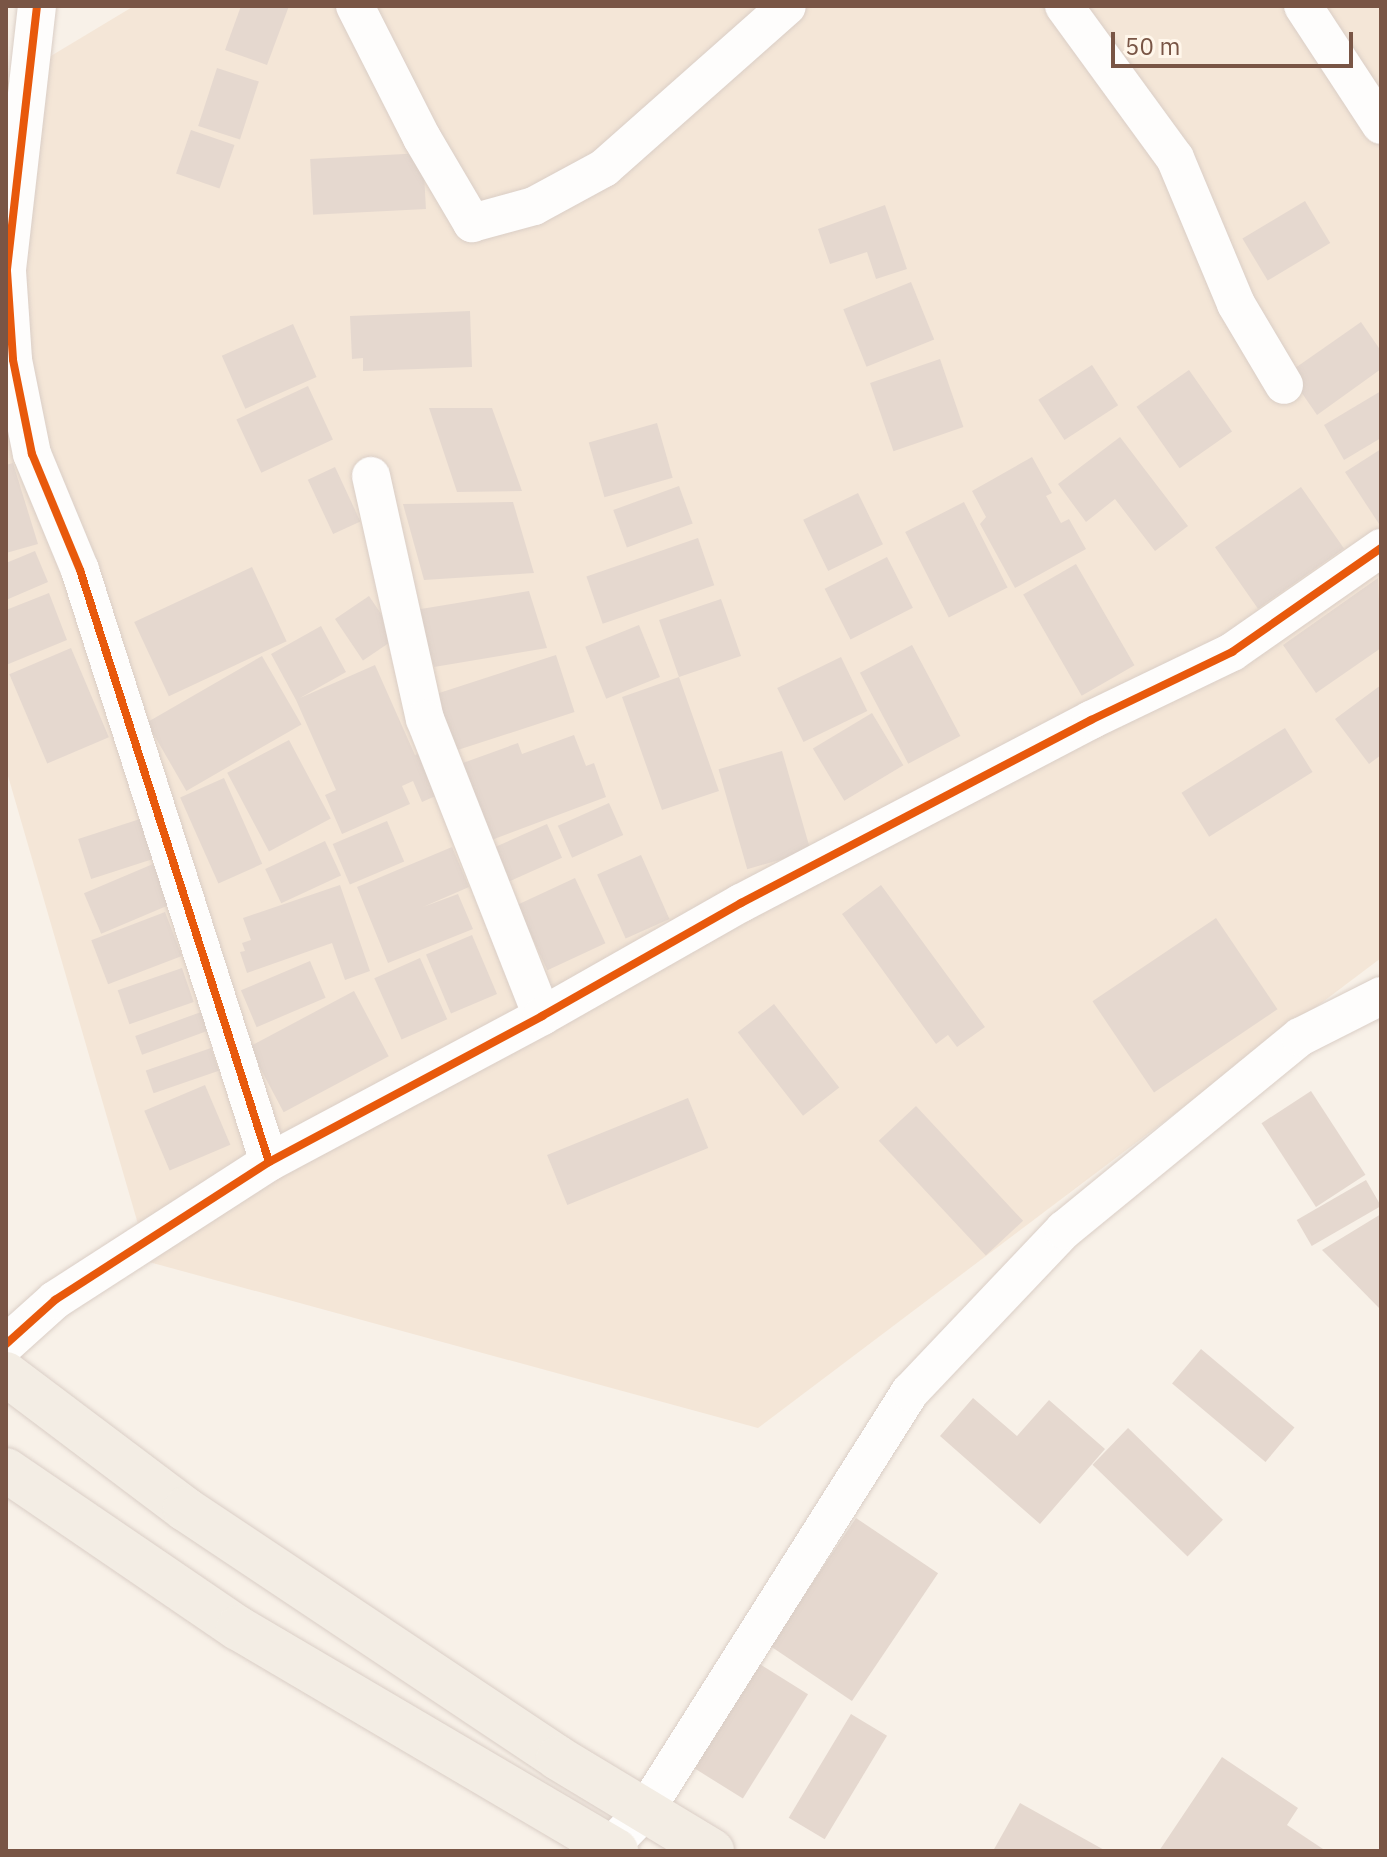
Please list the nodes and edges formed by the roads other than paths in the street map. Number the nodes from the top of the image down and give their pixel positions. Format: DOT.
graph roads {
  1 [pos="37,6"];
  2 [pos="355,6"];
  3 [pos="787,6"];
  4 [pos="1064,6"];
  5 [pos="1303,6"];
  6 [pos="1381,125"];
  7 [pos="1284,385"];
  8 [pos="371,476"];
  9 [pos="1381,548"];
  10 [pos="1381,996"];
  11 [pos="542,1016"];
  12 [pos="269,1162"];
  13 [pos="6,1344"];
  14 [pos="6,1374"];
  15 [pos="6,1470"];
  16 [pos="645,1811"];
  17 [pos="611,1850"];
  18 [pos="712,1851"];
  1 -- 12 [label="street"];
  2 -- 3 [label="street"];
  4 -- 7 [label="street"];
  5 -- 6 [label="street"];
  8 -- 11 [label="street"];
  9 -- 11 [label="street"];
  10 -- 16 [label="street"];
  11 -- 12 [label="street"];
  12 -- 13 [label="street"];
  14 -- 16 [label="main road"];
  15 -- 17 [label="main road"];
  16 -- 17 [label="street"];
  16 -- 18 [label="main road"];
}
